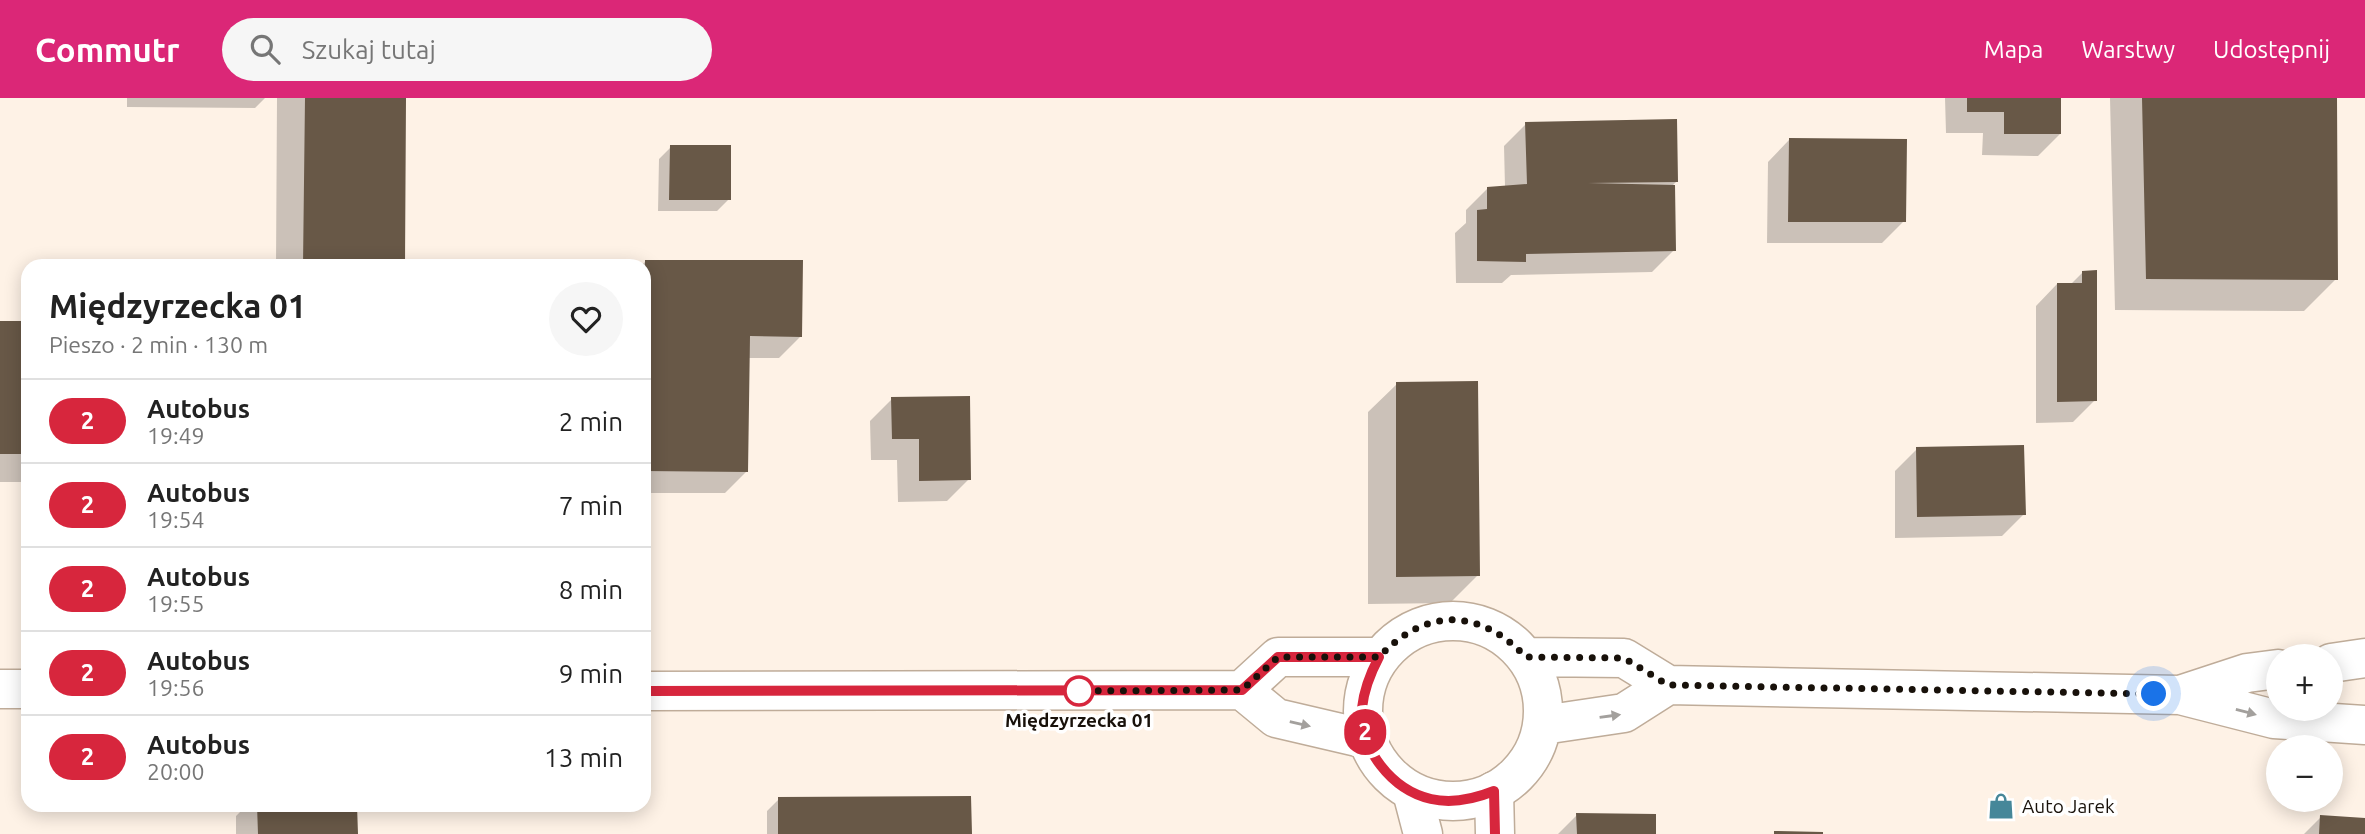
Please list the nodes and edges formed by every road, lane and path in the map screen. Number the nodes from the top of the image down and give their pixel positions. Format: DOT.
graph roads {
  1 [pos="1379,657"];
  2 [pos="1526,657"];
  3 [pos="2365,658"];
  4 [pos="2343,661"];
  5 [pos="2266,671"];
  6 [pos="1668,685"];
  7 [pos="0,689"];
  8 [pos="21,689"];
  9 [pos="1242,690"];
  10 [pos="651,691"];
  11 [pos="2180,695"];
  12 [pos="1543,725"];
  13 [pos="2365,725"];
  14 [pos="1366,739"];
  15 [pos="1494,791"];
  16 [pos="1412,792"];
  17 [pos="1423,834"];
  18 [pos="1495,834"];
  1 -- 2 [label="main road"];
  1 -- 9 [label="main road"];
  1 -- 14 [label="main road"];
  2 -- 6 [label="main road"];
  2 -- 12 [label="main road"];
  3 -- 4 [label="main road"];
  5 -- 11 [label="main road"];
  6 -- 11 [label="main road"];
  12 -- 6 [label="main road, one-way"];
  7 -- 8 [label="main road"];
  9 -- 10 [label="main road"];
  9 -- 14 [label="main road, one-way"];
  11 -- 13 [label="main road, one-way"];
  12 -- 15 [label="main road"];
  14 -- 16 [label="main road"];
  15 -- 16 [label="main road"];
  15 -- 18 [label="main road"];
  16 -- 17 [label="main road"];
}
